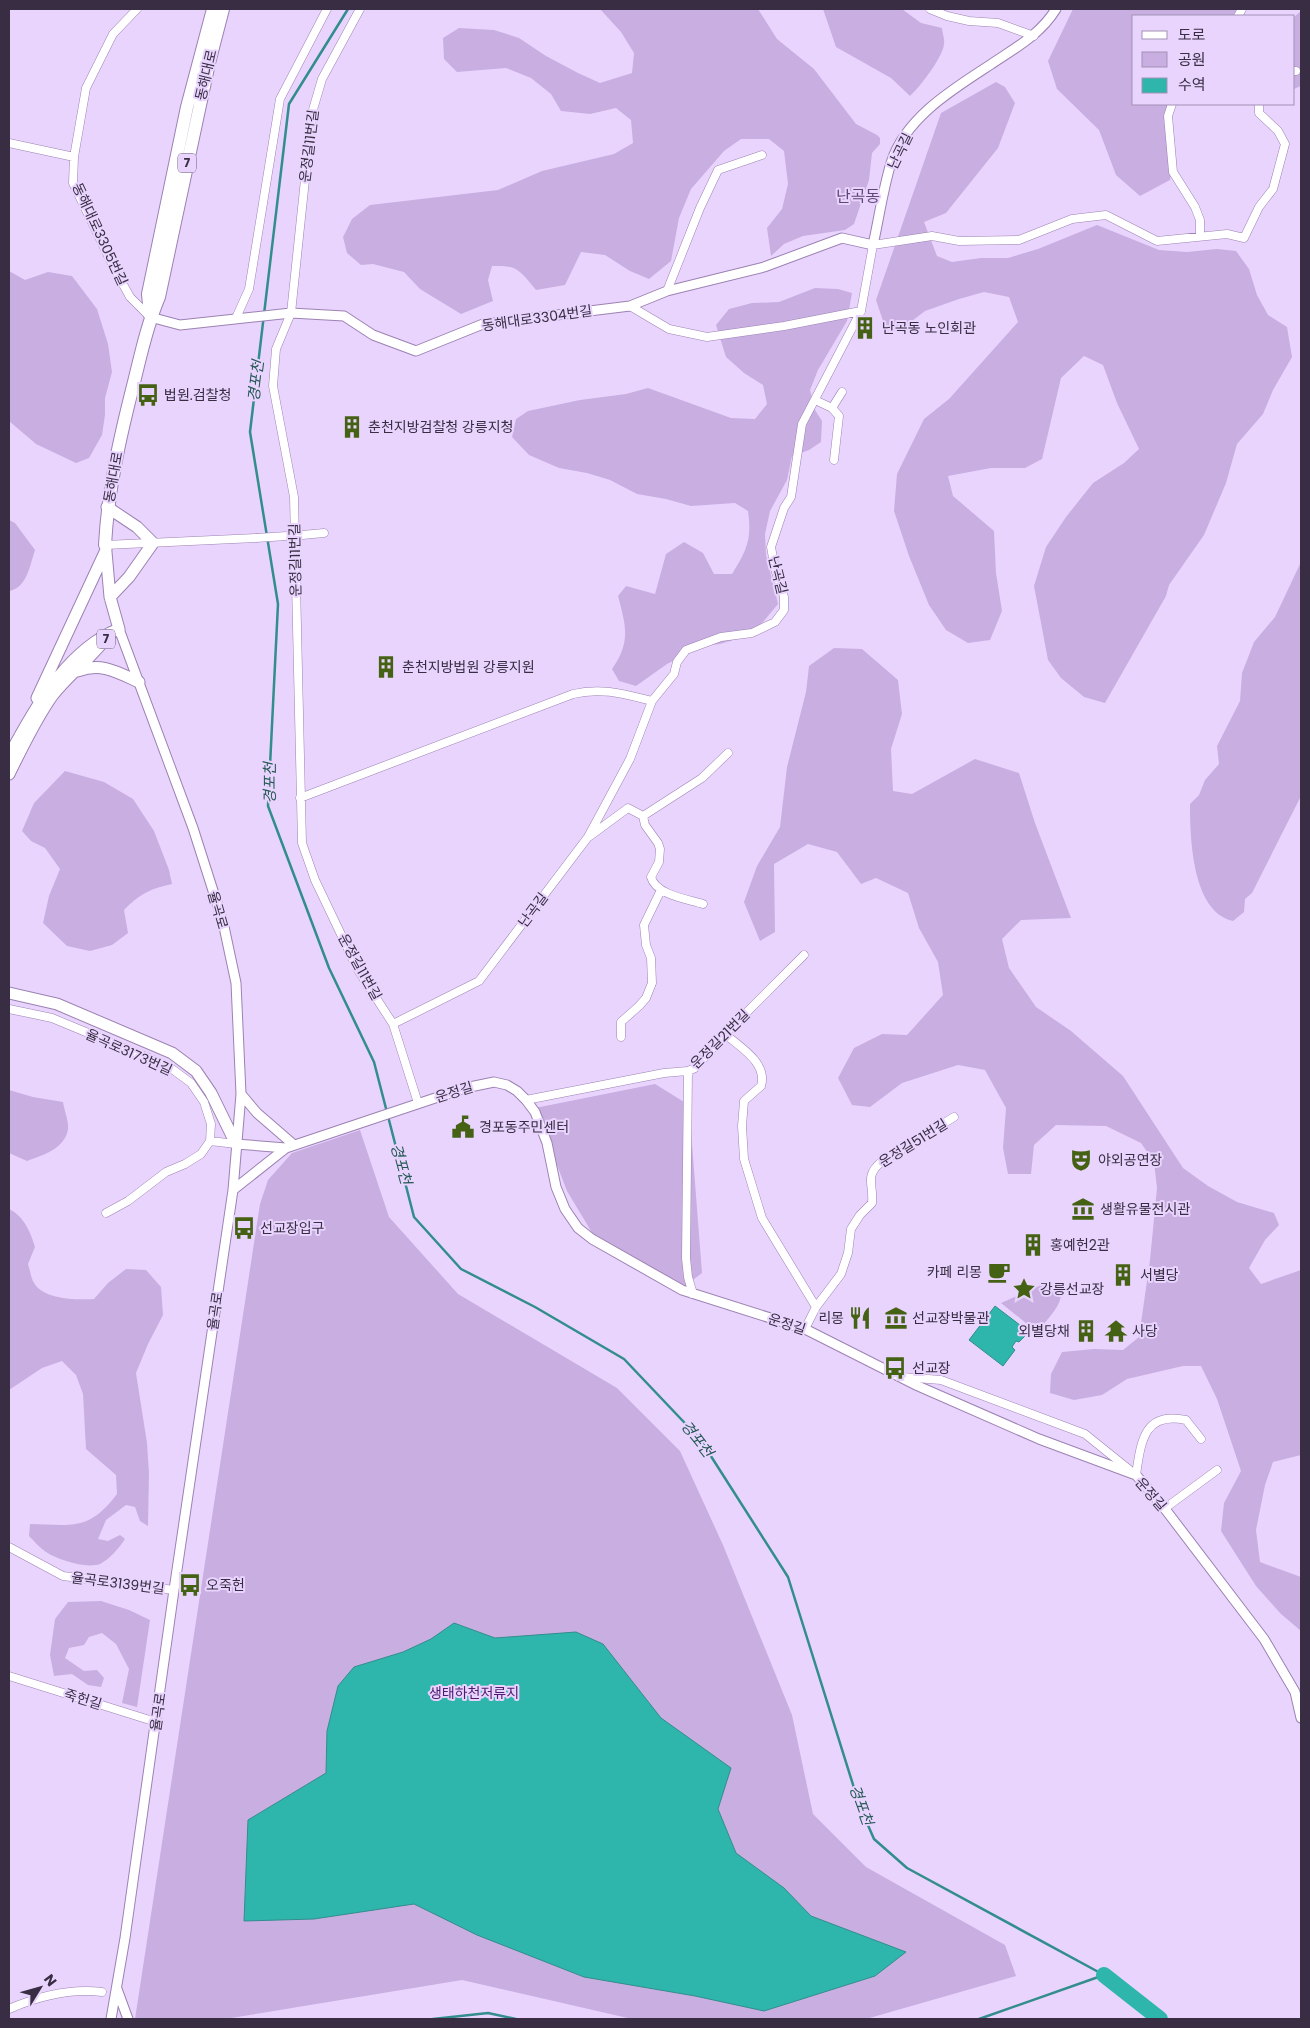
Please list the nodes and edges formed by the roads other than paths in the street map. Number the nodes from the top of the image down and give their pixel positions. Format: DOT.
graph roads {
  1 [pos="137,9"];
  2 [pos="213,9"];
  3 [pos="223,9"];
  4 [pos="327,9"];
  5 [pos="360,9"];
  6 [pos="930,9"];
  7 [pos="1056,9"];
  8 [pos="1034,36"];
  9 [pos="1172,105"];
  10 [pos="1259,105"];
  11 [pos="9,143"];
  12 [pos="762,154"];
  13 [pos="74,157"];
  14 [pos="1200,236"];
  15 [pos="873,245"];
  16 [pos="667,291"];
  17 [pos="630,306"];
  18 [pos="861,310"];
  19 [pos="291,313"];
  20 [pos="150,317"];
  21 [pos="236,318"];
  22 [pos="842,392"];
  23 [pos="815,400"];
  24 [pos="832,408"];
  25 [pos="834,460"];
  26 [pos="108,506"];
  27 [pos="324,533"];
  28 [pos="153,542"];
  29 [pos="106,548"];
  30 [pos="110,597"];
  31 [pos="115,631"];
  32 [pos="71,674"];
  33 [pos="139,682"];
  34 [pos="652,701"];
  35 [pos="24,727"];
  36 [pos="728,753"];
  37 [pos="9,756"];
  38 [pos="9,774"];
  39 [pos="300,798"];
  40 [pos="643,816"];
  41 [pos="588,837"];
  42 [pos="661,890"];
  43 [pos="703,904"];
  44 [pos="804,955"];
  45 [pos="9,993"];
  46 [pos="9,1009"];
  47 [pos="393,1024"];
  48 [pos="725,1034"];
  49 [pos="621,1037"];
  50 [pos="688,1071"];
  51 [pos="240,1094"];
  52 [pos="526,1100"];
  53 [pos="415,1104"];
  54 [pos="954,1117"];
  55 [pos="210,1141"];
  56 [pos="236,1144"];
  57 [pos="290,1146"];
  58 [pos="234,1190"];
  59 [pos="106,1213"];
  60 [pos="694,1294"];
  61 [pos="816,1307"];
  62 [pos="805,1329"];
  63 [pos="902,1377"];
  64 [pos="1200,1439"];
  65 [pos="1217,1470"];
  66 [pos="1136,1475"];
  67 [pos="1164,1509"];
  68 [pos="9,1547"];
  69 [pos="174,1590"];
  70 [pos="9,1676"];
  71 [pos="1301,1718"];
  72 [pos="156,1722"];
  73 [pos="116,1987"];
  74 [pos="102,1992"];
  75 [pos="9,2009"];
  76 [pos="111,2019"];
  77 [pos="128,2019"];
  1 -- 13 [label="street, 동해대로3305번길"];
  2 -- 20 [label="highway, 동해대로 / 7"];
  3 -- 20 [label="highway, 동해대로 / 7"];
  4 -- 21 [label="street"];
  5 -- 19 [label="street, 운정길11번길"];
  6 -- 8 [label="street"];
  7 -- 8 [label="street, 난곡길"];
  8 -- 15 [label="street, 난곡길"];
  9 -- 14 [label="street"];
  10 -- 14 [label="street"];
  11 -- 13 [label="street"];
  12 -- 16 [label="street"];
  13 -- 20 [label="street, 동해대로3305번길"];
  14 -- 15 [label="street"];
  15 -- 16 [label="street, 동해대로3304번길"];
  15 -- 18 [label="street, 난곡길"];
  16 -- 17 [label="street, 동해대로3304번길"];
  17 -- 18 [label="street"];
  17 -- 19 [label="street, 동해대로3304번길"];
  18 -- 23 [label="street, 난곡길"];
  19 -- 21 [label="street, 동해대로3304번길"];
  19 -- 39 [label="street, 운정길11번길"];
  20 -- 21 [label="street, 동해대로3304번길"];
  20 -- 26 [label="highway, 동해대로 / 7"];
  22 -- 24 [label="street"];
  23 -- 24 [label="street"];
  23 -- 34 [label="street, 난곡길"];
  24 -- 25 [label="street"];
  26 -- 28 [label="main road"];
  26 -- 29 [label="highway, 동해대로 / 7"];
  27 -- 28 [label="street, bridge"];
  28 -- 29 [label="street"];
  28 -- 30 [label="main road"];
  29 -- 30 [label="main road, 동해대로 / 7"];
  29 -- 35 [label="main road, 7"];
  30 -- 31 [label="main road, 동해대로 / 7"];
  31 -- 32 [label="main road, 7"];
  31 -- 33 [label="street, 율곡로"];
  31 -- 35 [label="main road, 7"];
  32 -- 33 [label="main road"];
  32 -- 38 [label="main road, 7"];
  33 -- 51 [label="street, 율곡로"];
  34 -- 39 [label="street"];
  34 -- 41 [label="street, 난곡길"];
  35 -- 37 [label="main road, 7"];
  36 -- 40 [label="street"];
  39 -- 47 [label="street, 운정길11번길"];
  40 -- 41 [label="street"];
  40 -- 42 [label="street"];
  41 -- 47 [label="street, 난곡길"];
  42 -- 43 [label="street"];
  42 -- 49 [label="street"];
  44 -- 48 [label="street, 운정길21번길"];
  45 -- 56 [label="main road"];
  46 -- 55 [label="street, 율곡로3173번길"];
  47 -- 53 [label="street, 운정길11번길"];
  48 -- 50 [label="street, 운정길21번길"];
  48 -- 61 [label="street"];
  50 -- 52 [label="street, 운정길21번길"];
  50 -- 60 [label="street"];
  51 -- 56 [label="street, 율곡로"];
  51 -- 57 [label="street"];
  52 -- 53 [label="street, 운정길"];
  52 -- 60 [label="street, 운정길"];
  53 -- 57 [label="street, 운정길"];
  54 -- 61 [label="street, 운정길51번길"];
  55 -- 56 [label="street"];
  55 -- 59 [label="street"];
  56 -- 57 [label="street, 운정길"];
  56 -- 58 [label="street, 율곡로"];
  57 -- 58 [label="street"];
  58 -- 69 [label="street, 율곡로"];
  60 -- 62 [label="street, 운정길"];
  61 -- 62 [label="street, 운정길51번길"];
  62 -- 63 [label="street, 운정길"];
  63 -- 66 [label="street, 운정길"];
  63 -- 66 [label="street"];
  64 -- 66 [label="street"];
  65 -- 67 [label="street"];
  66 -- 67 [label="street, 운정길"];
  67 -- 71 [label="street, 운정길"];
  68 -- 69 [label="street, 율곡로3139번길"];
  69 -- 72 [label="street, 율곡로"];
  70 -- 72 [label="street, 죽헌길"];
  72 -- 73 [label="street, 율곡로"];
  73 -- 76 [label="street, 율곡로"];
  73 -- 77 [label="street"];
  74 -- 75 [label="street"];
}
